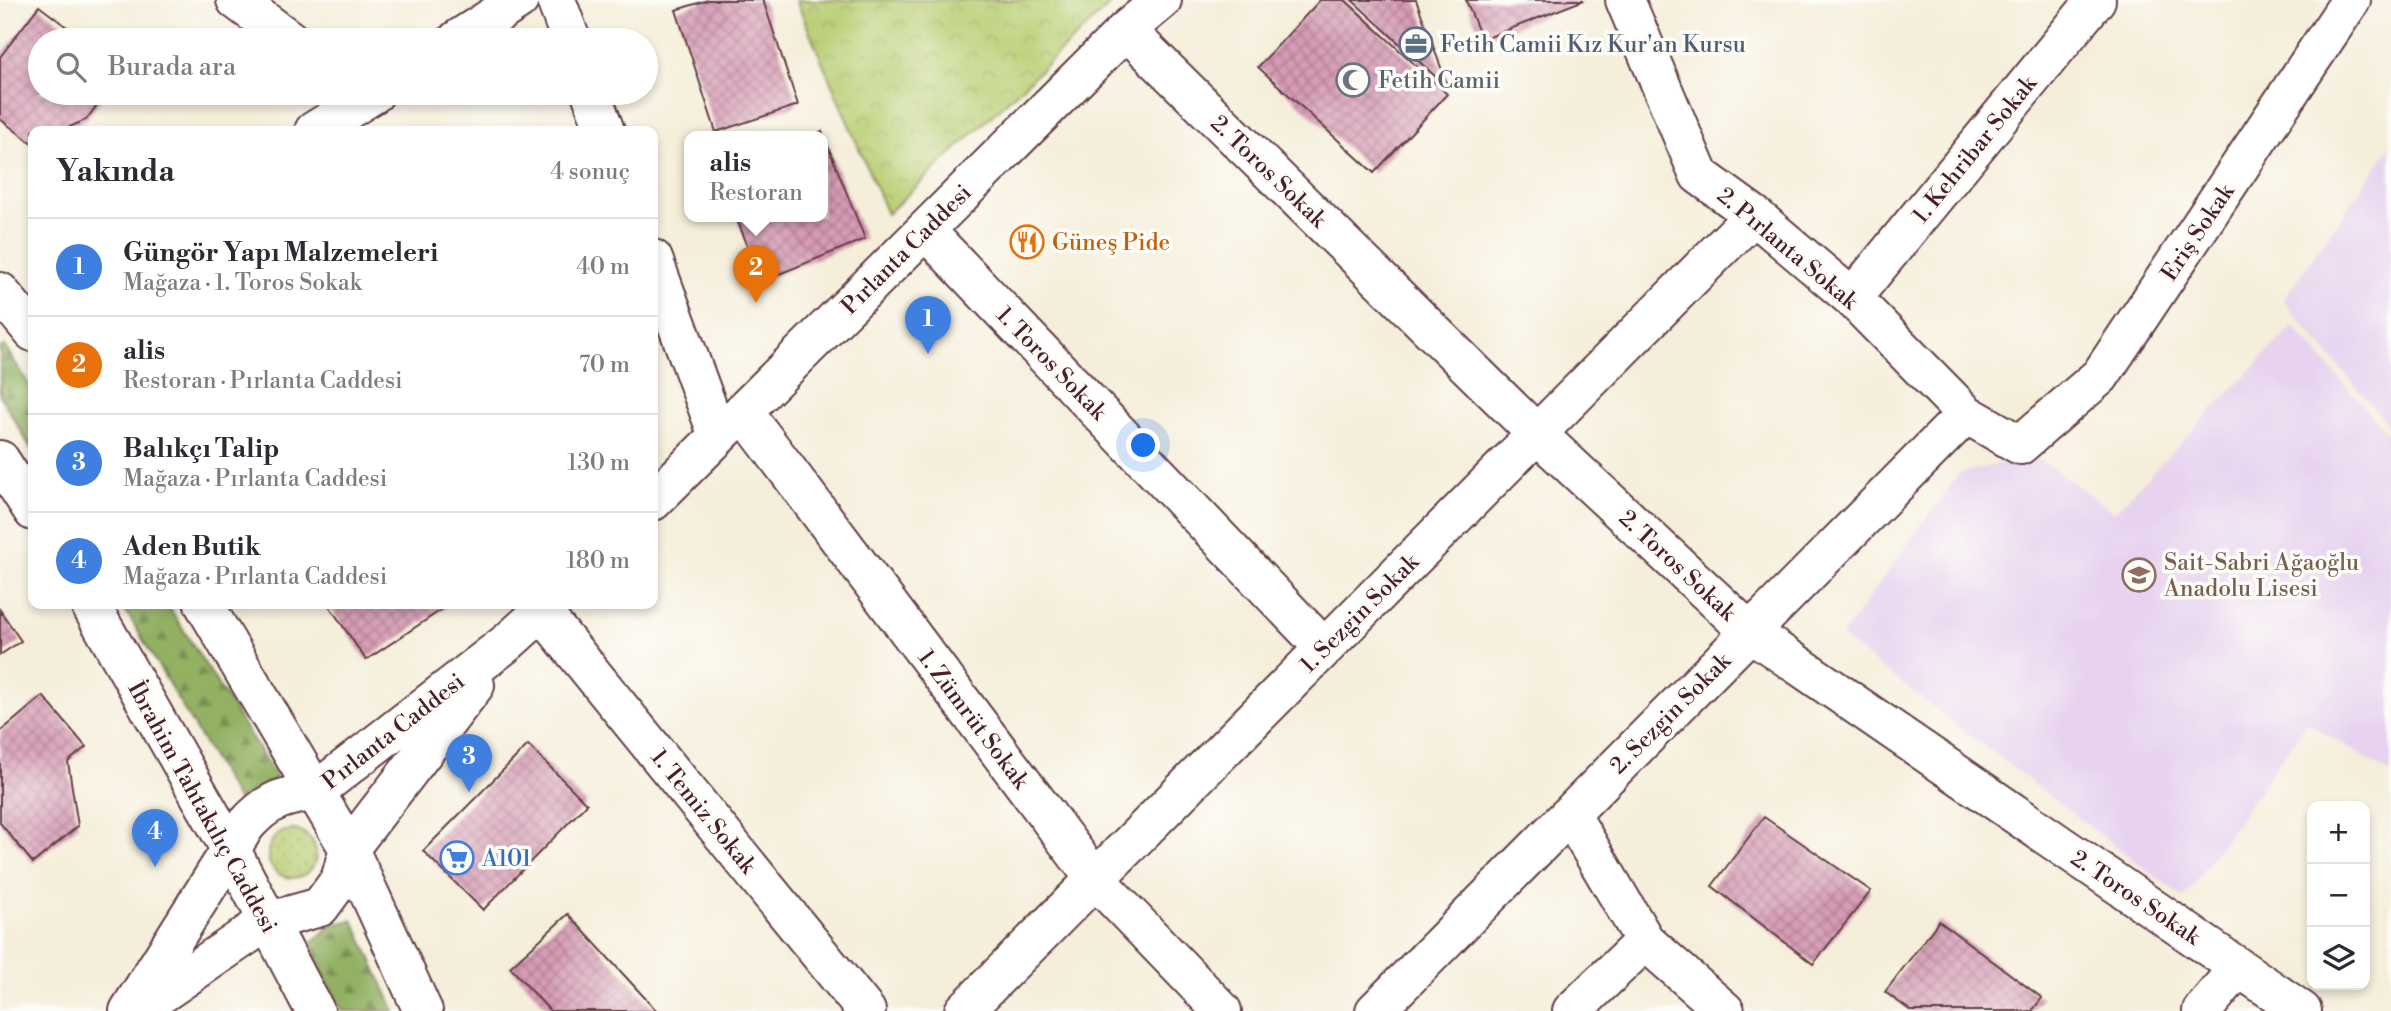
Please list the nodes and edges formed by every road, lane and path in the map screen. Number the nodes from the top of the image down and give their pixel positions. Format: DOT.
graph roads {
  1 [pos="236,0"];
  2 [pos="519,0"];
  3 [pos="556,0"];
  4 [pos="1161,0"];
  5 [pos="1625,0"];
  6 [pos="2096,0"];
  7 [pos="2351,0"];
  8 [pos="274,28"];
  9 [pos="476,28"];
  10 [pos="566,28"];
  11 [pos="1126,30"];
  12 [pos="352,105"];
  13 [pos="595,105"];
  14 [pos="321,126"];
  15 [pos="603,126"];
  16 [pos="1754,215"];
  17 [pos="925,230"];
  18 [pos="658,270"];
  19 [pos="1852,298"];
  20 [pos="1965,414"];
  21 [pos="731,423"];
  22 [pos="1537,434"];
  23 [pos="2020,445"];
  24 [pos="0,460"];
  25 [pos="658,496"];
  26 [pos="28,503"];
  27 [pos="93,609"];
  28 [pos="207,609"];
  29 [pos="545,609"];
  30 [pos="547,609"];
  31 [pos="1750,632"];
  32 [pos="508,642"];
  33 [pos="1324,648"];
  34 [pos="316,791"];
  35 [pos="1570,814"];
  36 [pos="349,849"];
  37 [pos="232,852"];
  38 [pos="1095,879"];
  39 [pos="266,922"];
  40 [pos="1645,941"];
  41 [pos="2238,968"];
  42 [pos="129,1011"];
  43 [pos="135,1011"];
  44 [pos="315,1011"];
  45 [pos="424,1011"];
  46 [pos="866,1011"];
  47 [pos="964,1011"];
  48 [pos="1222,1011"];
  49 [pos="1375,1011"];
  50 [pos="1572,1011"];
  51 [pos="1725,1011"];
  52 [pos="2202,1011"];
  53 [pos="2302,1011"];
  1 -- 8 [label="street"];
  2 -- 9 [label="street"];
  3 -- 10 [label="street"];
  4 -- 11 [label="street, Pırlanta Caddesi"];
  5 -- 16 [label="street, 2. Pırlanta Sokak"];
  6 -- 19 [label="street, 1. Kehribar Sokak"];
  7 -- 23 [label="street, Eriş Sokak"];
  11 -- 17 [label="street, Pırlanta Caddesi"];
  11 -- 22 [label="street, 2. Toros Sokak"];
  12 -- 14 [label="street"];
  13 -- 15 [label="street"];
  16 -- 19 [label="street, 2. Pırlanta Sokak"];
  16 -- 22 [label="street, 1. Sezgin Sokak"];
  17 -- 21 [label="street, Pırlanta Caddesi"];
  17 -- 33 [label="street, 1. Toros Sokak"];
  18 -- 21 [label="street, 1. Zümrüt Sokak"];
  19 -- 20 [label="street, 2. Pırlanta Sokak"];
  20 -- 23 [label="street, 2. Pırlanta Sokak"];
  20 -- 31 [label="street, 2. Sezgin Sokak"];
  21 -- 25 [label="street, Pırlanta Caddesi"];
  21 -- 38 [label="street, 1. Zümrüt Sokak"];
  22 -- 31 [label="street, 2. Toros Sokak"];
  22 -- 33 [label="street, 1. Sezgin Sokak"];
  24 -- 26 [label="street"];
  27 -- 37 [label="street, İbrahim Tahtakılıç Caddesi"];
  28 -- 34 [label="street"];
  29 -- 32 [label="street, Pırlanta Caddesi"];
  30 -- 46 [label="street, 1. Temiz Sokak"];
  31 -- 35 [label="street, 2. Sezgin Sokak"];
  31 -- 41 [label="street, 2. Toros Sokak"];
  32 -- 34 [label="street, Pırlanta Caddesi"];
  32 -- 36 [label="street, Pırlanta Caddesi"];
  33 -- 38 [label="street, 1. Sezgin Sokak"];
  34 -- 36 [label="street"];
  34 -- 37 [label="street, Pırlanta Caddesi"];
  35 -- 40 [label="street"];
  35 -- 49 [label="street, 2. Sezgin Sokak"];
  36 -- 39 [label="street, Pırlanta Caddesi"];
  36 -- 45 [label="street"];
  37 -- 39 [label="street, İbrahim Tahtakılıç Caddesi"];
  37 -- 42 [label="street, Pırlanta Caddesi"];
  38 -- 47 [label="street, 1. Sezgin Sokak"];
  38 -- 48 [label="street, 1. Zümrüt Sokak"];
  39 -- 43 [label="street, Pırlanta Caddesi"];
  39 -- 44 [label="street, İbrahim Tahtakılıç Caddesi"];
  40 -- 50 [label="street"];
  40 -- 51 [label="street"];
  41 -- 52 [label="street"];
  41 -- 53 [label="street, 2. Toros Sokak"];
}
